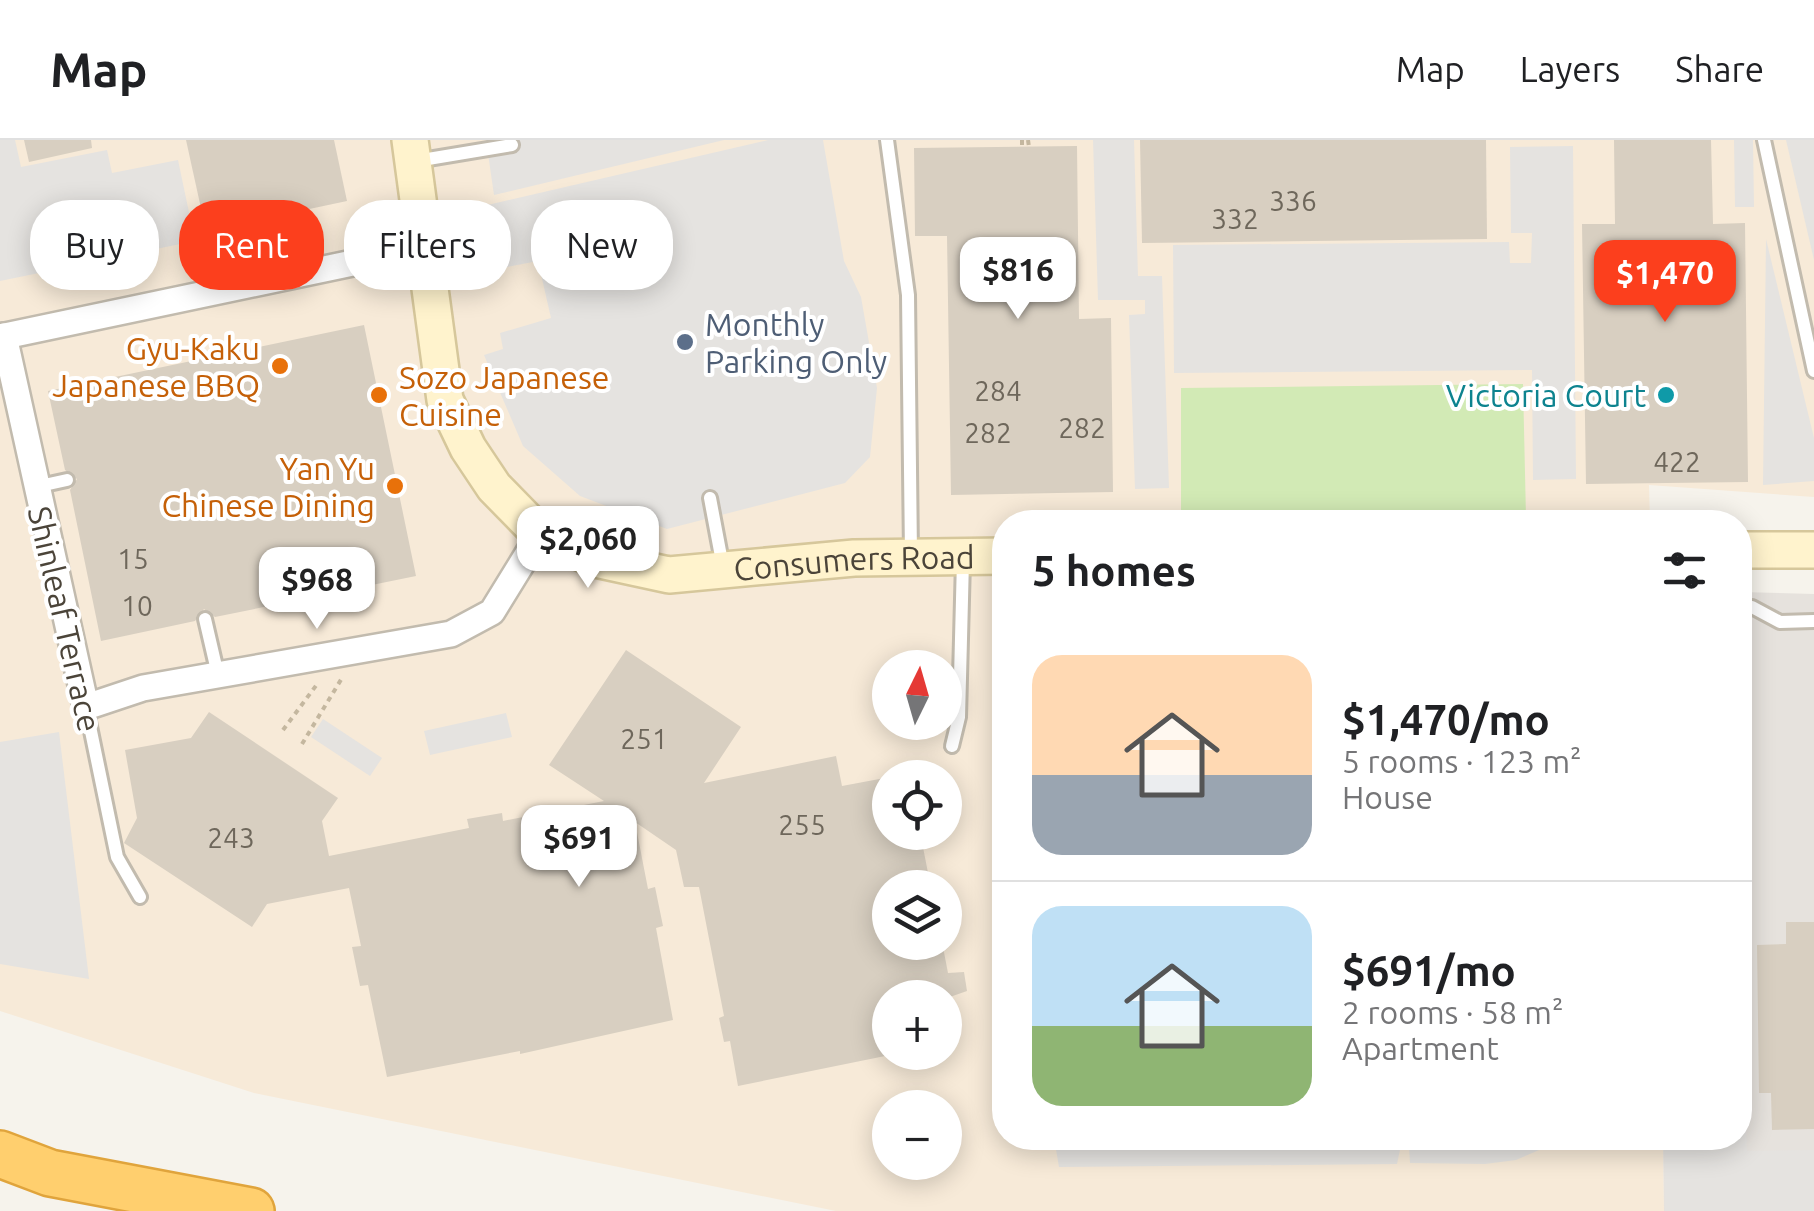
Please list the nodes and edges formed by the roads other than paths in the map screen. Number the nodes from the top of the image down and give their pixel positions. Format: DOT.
graph roads {
  1 [pos="887,140"];
  2 [pos="1764,140"];
  3 [pos="512,145"];
  4 [pos="412,151"];
  5 [pos="418,200"];
  6 [pos="344,265"];
  7 [pos="430,290"];
  8 [pos="2,336"];
  9 [pos="1814,371"];
  10 [pos="68,480"];
  11 [pos="35,487"];
  12 [pos="710,498"];
  13 [pos="540,534"];
  14 [pos="1752,550"];
  15 [pos="1814,550"];
  16 [pos="992,556"];
  17 [pos="963,557"];
  18 [pos="910,558"];
  19 [pos="723,570"];
  20 [pos="1752,608"];
  21 [pos="205,619"];
  22 [pos="1814,621"];
  23 [pos="218,678"];
  24 [pos="86,706"];
  25 [pos="952,746"];
  26 [pos="140,897"];
  27 [pos="0,1154"];
  28 [pos="251,1211"];
  1 -- 18 [label="lane"];
  2 -- 9 [label="lane"];
  3 -- 4 [label="lane"];
  4 -- 5 [label="street, Consumers Road"];
  6 -- 8 [label="street"];
  7 -- 13 [label="street, Consumers Road"];
  8 -- 11 [label="street, Shinleaf Terrace"];
  10 -- 11 [label="lane"];
  11 -- 24 [label="street, Shinleaf Terrace"];
  12 -- 19 [label="lane"];
  13 -- 19 [label="street, Consumers Road"];
  13 -- 23 [label="street"];
  14 -- 15 [label="street"];
  16 -- 17 [label="street, Consumers Road"];
  17 -- 18 [label="street, Consumers Road"];
  17 -- 25 [label="lane"];
  18 -- 19 [label="street, Consumers Road"];
  20 -- 22 [label="lane"];
  21 -- 23 [label="lane"];
  23 -- 24 [label="street"];
  24 -- 26 [label="lane, Shinleaf Terrace"];
  27 -- 28 [label="highway"];
}
